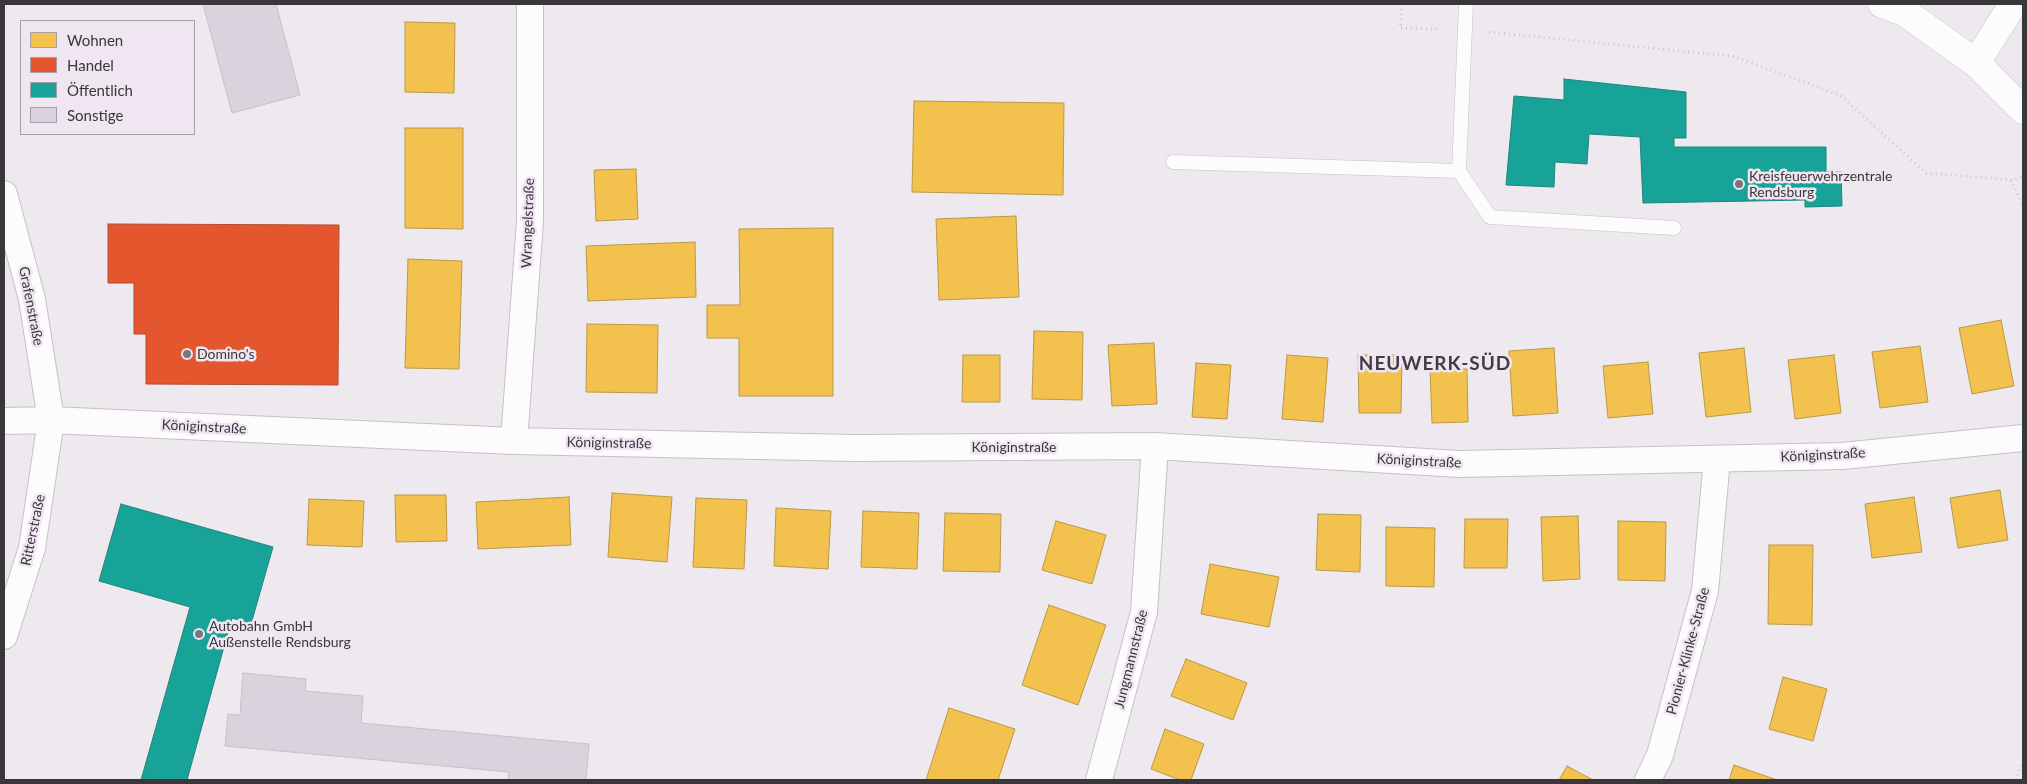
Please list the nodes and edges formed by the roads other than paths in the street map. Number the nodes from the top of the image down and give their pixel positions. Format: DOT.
graph roads {
  1 [pos="530,4"];
  2 [pos="1466,4"];
  3 [pos="1882,4"];
  4 [pos="2013,4"];
  5 [pos="1976,63"];
  6 [pos="2023,110"];
  7 [pos="1173,162"];
  8 [pos="1459,171"];
  9 [pos="4,194"];
  10 [pos="1674,228"];
  11 [pos="51,420"];
  12 [pos="4,421"];
  13 [pos="2023,438"];
  14 [pos="514,441"];
  15 [pos="1155,446"];
  16 [pos="1717,459"];
  17 [pos="4,636"];
  18 [pos="1099,780"];
  19 [pos="1648,780"];
  1 -- 14 [label="street, Wrangelstraße"];
  2 -- 8 [label="lane"];
  3 -- 5 [label="main road"];
  4 -- 5 [label="main road"];
  5 -- 6 [label="main road"];
  7 -- 8 [label="lane"];
  8 -- 10 [label="lane"];
  9 -- 11 [label="street, Grafenstraße"];
  11 -- 12 [label="street, Königinstraße"];
  11 -- 14 [label="street, Königinstraße"];
  11 -- 17 [label="street, Ritterstraße"];
  13 -- 16 [label="street, Königinstraße"];
  14 -- 15 [label="street, Königinstraße"];
  15 -- 16 [label="street, Königinstraße"];
  15 -- 18 [label="street, Jungmannstraße"];
  16 -- 19 [label="street, Pionier-Klinke-Straße"];
}
